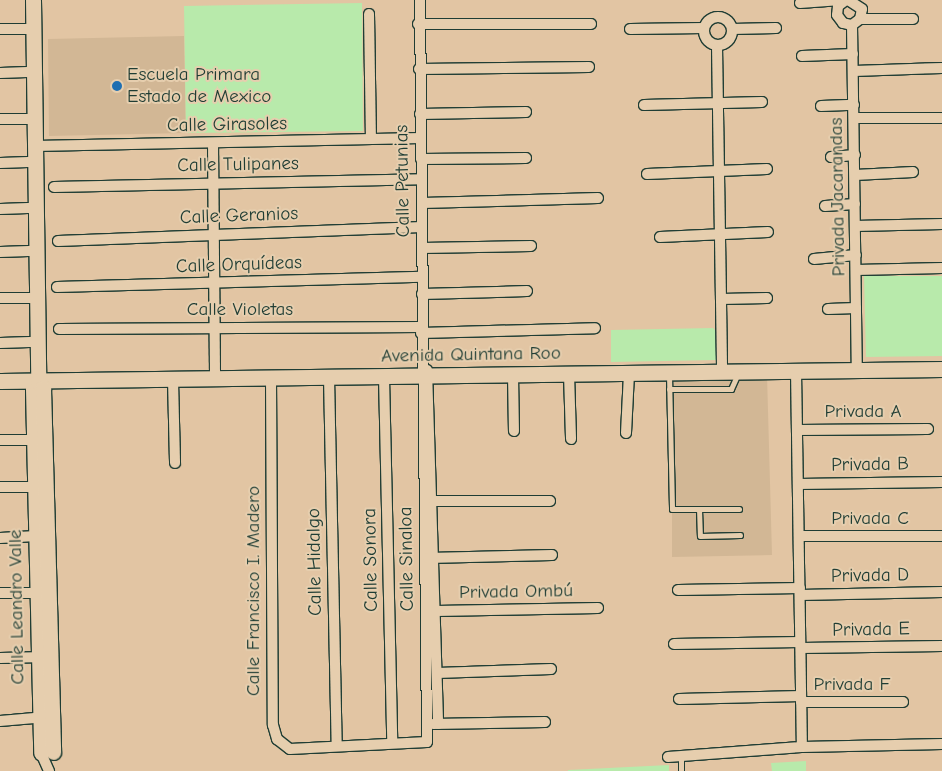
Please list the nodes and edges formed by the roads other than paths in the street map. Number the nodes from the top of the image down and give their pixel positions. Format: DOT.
graph roads {
  1 [pos="33,0"];
  2 [pos="420,0"];
  3 [pos="841,0"];
  4 [pos="847,0"];
  5 [pos="800,3"];
  6 [pos="369,14"];
  7 [pos="913,19"];
  8 [pos="856,22"];
  9 [pos="418,24"];
  10 [pos="591,24"];
  11 [pos="704,28"];
  12 [pos="776,28"];
  13 [pos="0,29"];
  14 [pos="33,29"];
  15 [pos="630,29"];
  16 [pos="732,29"];
  17 [pos="717,46"];
  18 [pos="853,54"];
  19 [pos="802,56"];
  20 [pos="589,67"];
  21 [pos="419,68"];
  22 [pos="942,68"];
  23 [pos="854,71"];
  24 [pos="34,72"];
  25 [pos="0,73"];
  26 [pos="762,102"];
  27 [pos="718,103"];
  28 [pos="644,105"];
  29 [pos="854,105"];
  30 [pos="821,106"];
  31 [pos="526,112"];
  32 [pos="420,114"];
  33 [pos="854,118"];
  34 [pos="942,118"];
  35 [pos="34,119"];
  36 [pos="0,120"];
  37 [pos="421,138"];
  38 [pos="371,139"];
  39 [pos="214,144"];
  40 [pos="35,146"];
  41 [pos="855,155"];
  42 [pos="831,156"];
  43 [pos="526,158"];
  44 [pos="421,159"];
  45 [pos="35,162"];
  46 [pos="0,163"];
  47 [pos="767,169"];
  48 [pos="719,171"];
  49 [pos="913,172"];
  50 [pos="647,174"];
  51 [pos="855,175"];
  52 [pos="422,178"];
  53 [pos="214,183"];
  54 [pos="54,187"];
  55 [pos="598,198"];
  56 [pos="422,203"];
  57 [pos="855,204"];
  58 [pos="825,206"];
  59 [pos="35,208"];
  60 [pos="0,209"];
  61 [pos="942,224"];
  62 [pos="855,226"];
  63 [pos="422,227"];
  64 [pos="768,232"];
  65 [pos="720,234"];
  66 [pos="214,235"];
  67 [pos="660,237"];
  68 [pos="58,241"];
  69 [pos="531,246"];
  70 [pos="422,248"];
  71 [pos="36,251"];
  72 [pos="0,252"];
  73 [pos="856,255"];
  74 [pos="814,259"];
  75 [pos="942,268"];
  76 [pos="856,270"];
  77 [pos="422,277"];
  78 [pos="214,283"];
  79 [pos="57,287"];
  80 [pos="527,291"];
  81 [pos="422,294"];
  82 [pos="0,298"];
  83 [pos="36,298"];
  84 [pos="767,298"];
  85 [pos="721,299"];
  86 [pos="856,308"];
  87 [pos="828,309"];
  88 [pos="214,328"];
  89 [pos="595,328"];
  90 [pos="59,329"];
  91 [pos="421,330"];
  92 [pos="37,342"];
  93 [pos="0,343"];
  94 [pos="942,369"];
  95 [pos="796,370"];
  96 [pos="857,370"];
  97 [pos="425,371"];
  98 [pos="739,371"];
  99 [pos="669,372"];
  100 [pos="722,372"];
  101 [pos="628,373"];
  102 [pos="569,374"];
  103 [pos="513,375"];
  104 [pos="384,377"];
  105 [pos="271,378"];
  106 [pos="328,378"];
  107 [pos="215,379"];
  108 [pos="173,380"];
  109 [pos="0,381"];
  110 [pos="38,381"];
  111 [pos="669,389"];
  112 [pos="928,429"];
  113 [pos="797,430"];
  114 [pos="514,431"];
  115 [pos="626,433"];
  116 [pos="571,439"];
  117 [pos="0,440"];
  118 [pos="34,440"];
  119 [pos="175,463"];
  120 [pos="942,482"];
  121 [pos="798,484"];
  122 [pos="0,487"];
  123 [pos="41,487"];
  124 [pos="434,501"];
  125 [pos="550,501"];
  126 [pos="699,509"];
  127 [pos="739,509"];
  128 [pos="740,535"];
  129 [pos="36,536"];
  130 [pos="799,536"];
  131 [pos="942,536"];
  132 [pos="0,538"];
  133 [pos="552,555"];
  134 [pos="430,558"];
  135 [pos="678,590"];
  136 [pos="800,592"];
  137 [pos="942,592"];
  138 [pos="44,593"];
  139 [pos="0,594"];
  140 [pos="598,608"];
  141 [pos="436,611"];
  142 [pos="674,644"];
  143 [pos="800,645"];
  144 [pos="942,646"];
  145 [pos="44,657"];
  146 [pos="0,658"];
  147 [pos="551,669"];
  148 [pos="437,673"];
  149 [pos="679,699"];
  150 [pos="801,699"];
  151 [pos="902,702"];
  152 [pos="46,717"];
  153 [pos="0,720"];
  154 [pos="546,722"];
  155 [pos="432,724"];
  156 [pos="427,742"];
  157 [pos="392,744"];
  158 [pos="942,744"];
  159 [pos="337,745"];
  160 [pos="802,746"];
  161 [pos="47,752"];
  162 [pos="680,756"];
  163 [pos="668,757"];
  164 [pos="49,771"];
  165 [pos="681,771"];
  1 -- 14 [label="street, Calle Leandro Valle"];
  2 -- 9 [label="street, Calle Petunias"];
  3 -- 5 [label="street"];
  4 -- 8 [label="street, Privada Jacarandas"];
  4 -- 8 [label="street, Privada Jacarandas"];
  6 -- 38 [label="street"];
  7 -- 8 [label="street"];
  8 -- 18 [label="street, Privada Jacarandas"];
  9 -- 10 [label="street"];
  9 -- 21 [label="street, Calle Petunias"];
  11 -- 15 [label="street"];
  11 -- 16 [label="street"];
  11 -- 17 [label="street"];
  12 -- 16 [label="street"];
  13 -- 14 [label="street"];
  14 -- 24 [label="street, Calle Leandro Valle"];
  16 -- 17 [label="street"];
  17 -- 27 [label="street"];
  18 -- 19 [label="street"];
  18 -- 23 [label="street, Privada Jacarandas"];
  20 -- 21 [label="street"];
  21 -- 32 [label="street, Calle Petunias"];
  22 -- 23 [label="street"];
  23 -- 29 [label="street, Privada Jacarandas"];
  24 -- 25 [label="street"];
  24 -- 35 [label="street, Calle Leandro Valle"];
  26 -- 27 [label="street"];
  27 -- 28 [label="street"];
  27 -- 48 [label="street"];
  29 -- 30 [label="street"];
  29 -- 33 [label="street, Privada Jacarandas"];
  31 -- 32 [label="street"];
  32 -- 37 [label="street, Calle Petunias"];
  33 -- 34 [label="street"];
  33 -- 41 [label="street, Privada Jacarandas"];
  35 -- 36 [label="street"];
  35 -- 40 [label="street, Calle Leandro Valle"];
  37 -- 38 [label="street, Calle Girasoles"];
  37 -- 44 [label="street, Calle Petunias"];
  38 -- 39 [label="street, Calle Girasoles"];
  39 -- 40 [label="street, Calle Girasoles"];
  39 -- 53 [label="street"];
  40 -- 45 [label="street, Calle Leandro Valle"];
  41 -- 42 [label="street"];
  41 -- 51 [label="street, Privada Jacarandas"];
  43 -- 44 [label="street"];
  44 -- 52 [label="street, Calle Petunias"];
  45 -- 46 [label="street"];
  45 -- 59 [label="street, Calle Leandro Valle"];
  47 -- 48 [label="street"];
  48 -- 50 [label="street"];
  48 -- 65 [label="street"];
  49 -- 51 [label="street"];
  51 -- 57 [label="street, Privada Jacarandas"];
  52 -- 53 [label="street, Calle Tulipanes"];
  52 -- 56 [label="street, Calle Petunias"];
  53 -- 54 [label="street, Calle Tulipanes"];
  53 -- 66 [label="street"];
  55 -- 56 [label="street"];
  56 -- 63 [label="street, Calle Petunias"];
  57 -- 58 [label="street"];
  57 -- 62 [label="street, Privada Jacarandas"];
  59 -- 60 [label="street"];
  59 -- 71 [label="street, Calle Leandro Valle"];
  61 -- 62 [label="street"];
  62 -- 73 [label="street, Privada Jacarandas"];
  63 -- 66 [label="street, Calle Geranios"];
  63 -- 70 [label="street, Calle Petunias"];
  64 -- 65 [label="street"];
  65 -- 67 [label="street"];
  65 -- 85 [label="street"];
  66 -- 68 [label="street, Calle Geranios"];
  66 -- 78 [label="street"];
  69 -- 70 [label="street"];
  70 -- 77 [label="street, Calle Petunias"];
  71 -- 72 [label="street"];
  71 -- 83 [label="street, Calle Leandro Valle"];
  73 -- 74 [label="street"];
  73 -- 76 [label="street, Privada Jacarandas"];
  75 -- 76 [label="street"];
  76 -- 86 [label="street, Privada Jacarandas"];
  77 -- 78 [label="street, Calle Orquídeas"];
  77 -- 81 [label="street, Calle Petunias"];
  78 -- 79 [label="street, Calle Orquídeas"];
  78 -- 88 [label="street"];
  80 -- 81 [label="street"];
  81 -- 91 [label="street, Calle Petunias"];
  82 -- 83 [label="street"];
  83 -- 92 [label="street, Calle Leandro Valle"];
  84 -- 85 [label="street"];
  85 -- 100 [label="street"];
  86 -- 87 [label="street"];
  86 -- 96 [label="street, Privada Jacarandas"];
  88 -- 90 [label="street, Calle Violetas"];
  88 -- 91 [label="street, Calle Violetas"];
  88 -- 107 [label="street"];
  89 -- 91 [label="street, Calle Violetas"];
  91 -- 97 [label="street, Calle Petunias"];
  92 -- 93 [label="street"];
  92 -- 110 [label="street, Calle Leandro Valle"];
  94 -- 96 [label="street, Avenida Quintana Roo"];
  95 -- 96 [label="street, Avenida Quintana Roo"];
  95 -- 98 [label="street, Avenida Quintana Roo"];
  95 -- 113 [label="street"];
  97 -- 103 [label="street, Avenida Quintana Roo"];
  97 -- 104 [label="street, Avenida Quintana Roo"];
  97 -- 124 [label="street, Calle Sinaloa"];
  97 -- 134 [label="street, Calle Sinaloa"];
  98 -- 100 [label="street, Avenida Quintana Roo"];
  98 -- 111 [label="lane"];
  99 -- 100 [label="street, Avenida Quintana Roo"];
  99 -- 101 [label="street, Avenida Quintana Roo"];
  99 -- 111 [label="lane"];
  101 -- 102 [label="street, Avenida Quintana Roo"];
  101 -- 115 [label="street"];
  102 -- 103 [label="street, Avenida Quintana Roo"];
  102 -- 116 [label="street"];
  103 -- 114 [label="street"];
  104 -- 106 [label="street, Avenida Quintana Roo"];
  104 -- 157 [label="street, Calle Sonora"];
  105 -- 106 [label="street, Avenida Quintana Roo"];
  105 -- 107 [label="street, Avenida Quintana Roo"];
  105 -- 159 [label="street, Calle Francisco I. Madero"];
  106 -- 159 [label="street, Calle Hidalgo"];
  107 -- 108 [label="street, Avenida Quintana Roo"];
  108 -- 110 [label="street, Avenida Quintana Roo"];
  108 -- 119 [label="street"];
  109 -- 110 [label="street, Avenida Quintana Roo"];
  110 -- 118 [label="street, Calle Leandro Valle"];
  110 -- 123 [label="street, Calle Leandro Valle"];
  111 -- 126 [label="lane"];
  112 -- 113 [label="street, Privada A"];
  113 -- 121 [label="street"];
  117 -- 118 [label="street"];
  118 -- 123 [label="street, Calle Leandro Valle"];
  120 -- 121 [label="street, Privada B"];
  121 -- 130 [label="street"];
  122 -- 123 [label="street"];
  123 -- 129 [label="street, Calle Leandro Valle"];
  123 -- 138 [label="street, Calle Leandro Valle"];
  124 -- 125 [label="street"];
  124 -- 134 [label="street, Calle Sinaloa"];
  126 -- 127 [label="lane"];
  126 -- 128 [label="lane"];
  129 -- 132 [label="street"];
  129 -- 138 [label="street, Calle Leandro Valle"];
  130 -- 131 [label="street, Privada C"];
  130 -- 136 [label="street"];
  133 -- 134 [label="street"];
  134 -- 141 [label="street, Calle Sinaloa"];
  134 -- 155 [label="street, Calle Sinaloa"];
  135 -- 136 [label="street, Privada D"];
  136 -- 137 [label="street, Privada D"];
  136 -- 143 [label="street"];
  138 -- 139 [label="street"];
  138 -- 145 [label="street, Calle Leandro Valle"];
  140 -- 141 [label="street, Privada Ombú"];
  141 -- 148 [label="street, Calle Sinaloa"];
  142 -- 143 [label="street, Privada E"];
  143 -- 144 [label="street, Privada E"];
  143 -- 150 [label="street"];
  145 -- 146 [label="street"];
  145 -- 152 [label="street, Calle Leandro Valle"];
  147 -- 148 [label="street"];
  148 -- 155 [label="street, Calle Sinaloa"];
  149 -- 150 [label="street, Privada F"];
  150 -- 151 [label="street, Privada F"];
  150 -- 160 [label="street"];
  152 -- 153 [label="street"];
  152 -- 161 [label="street, Calle Leandro Valle"];
  154 -- 155 [label="street"];
  155 -- 156 [label="street, Calle Sinaloa"];
  156 -- 157 [label="street, Calle Francisco I. Madero"];
  157 -- 159 [label="street, Calle Francisco I. Madero"];
  158 -- 160 [label="street"];
  160 -- 162 [label="street"];
  161 -- 164 [label="street, Calle Leandro Valle"];
  162 -- 163 [label="street"];
  162 -- 165 [label="lane"];
}
